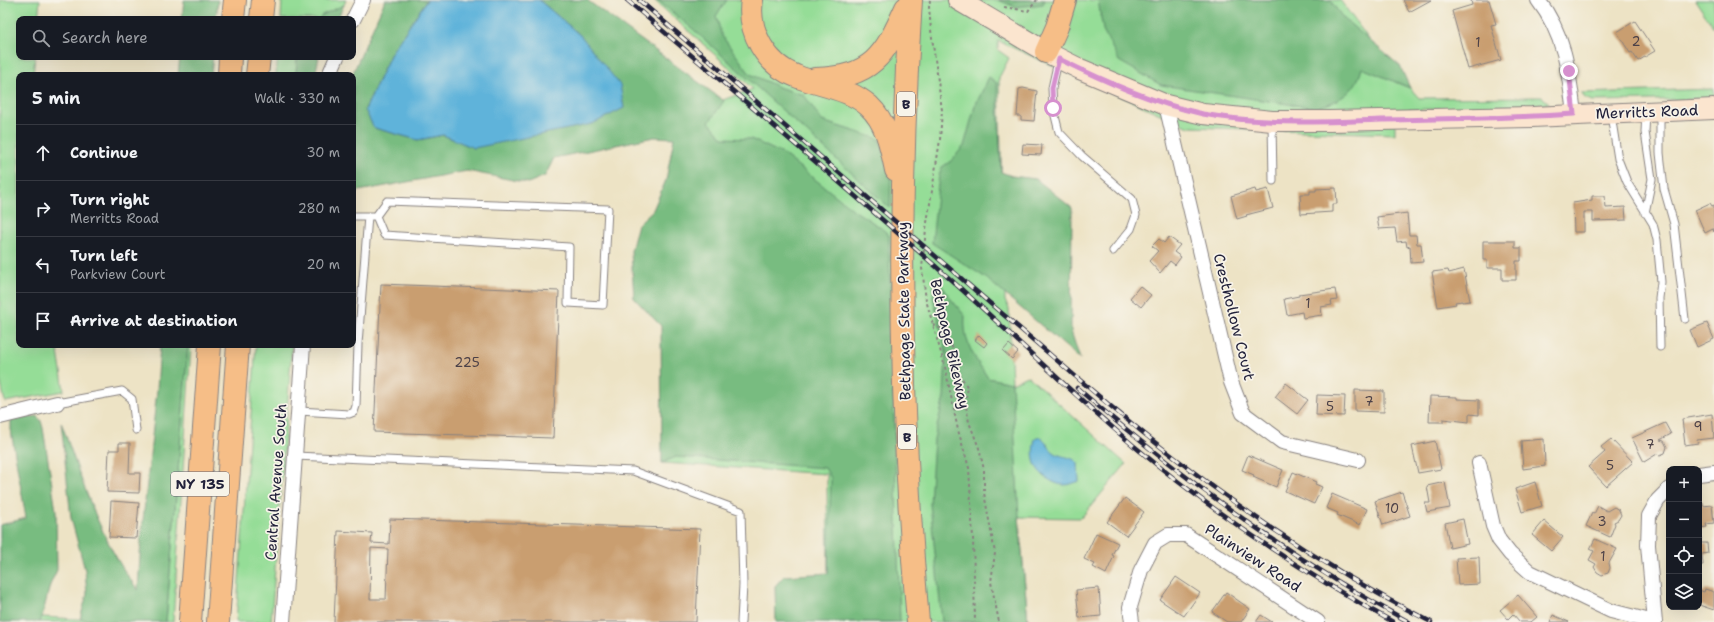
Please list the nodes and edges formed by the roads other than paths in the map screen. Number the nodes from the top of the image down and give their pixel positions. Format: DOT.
graph roads {
  1 [pos="235,0"];
  2 [pos="263,0"];
  3 [pos="364,0"];
  4 [pos="752,0"];
  5 [pos="910,0"];
  6 [pos="958,0"];
  7 [pos="1065,0"];
  8 [pos="1538,0"];
  9 [pos="233,16"];
  10 [pos="261,16"];
  11 [pos="355,16"];
  12 [pos="1052,56"];
  13 [pos="230,60"];
  14 [pos="259,60"];
  15 [pos="336,60"];
  16 [pos="229,72"];
  17 [pos="257,72"];
  18 [pos="330,72"];
  19 [pos="806,79"];
  20 [pos="1166,105"];
  21 [pos="1714,109"];
  22 [pos="1653,111"];
  23 [pos="1611,113"];
  24 [pos="1574,114"];
  25 [pos="1272,121"];
  26 [pos="1273,181"];
  27 [pos="903,209"];
  28 [pos="1645,213"];
  29 [pos="356,216"];
  30 [pos="368,216"];
  31 [pos="376,216"];
  32 [pos="1113,251"];
  33 [pos="1685,320"];
  34 [pos="1660,347"];
  35 [pos="210,348"];
  36 [pos="238,348"];
  37 [pos="303,348"];
  38 [pos="57,403"];
  39 [pos="298,411"];
  40 [pos="0,417"];
  41 [pos="136,430"];
  42 [pos="295,456"];
  43 [pos="1358,460"];
  44 [pos="1479,463"];
  45 [pos="1714,472"];
  46 [pos="1702,474"];
  47 [pos="1666,492"];
  48 [pos="190,622"];
  49 [pos="218,622"];
  50 [pos="283,622"];
  51 [pos="741,622"];
  52 [pos="918,622"];
  53 [pos="1132,622"];
  54 [pos="1318,622"];
  55 [pos="1654,622"];
  1 -- 9 [label="highway"];
  2 -- 10 [label="highway"];
  3 -- 11 [label="street"];
  4 -- 19 [label="highway"];
  5 -- 19 [label="highway"];
  5 -- 27 [label="highway, Bethpage State Parkway / B"];
  6 -- 12 [label="main road, Merritts Road"];
  7 -- 12 [label="highway"];
  8 -- 24 [label="street"];
  12 -- 20 [label="main road, Merritts Road"];
  12 -- 32 [label="lane"];
  13 -- 16 [label="highway"];
  14 -- 17 [label="highway"];
  15 -- 18 [label="street"];
  19 -- 27 [label="highway"];
  20 -- 25 [label="main road, Merritts Road"];
  20 -- 43 [label="street, Cresthollow Court"];
  21 -- 22 [label="main road, Merritts Road"];
  22 -- 23 [label="main road, Merritts Road"];
  22 -- 28 [label="lane"];
  22 -- 33 [label="lane"];
  23 -- 24 [label="main road, Merritts Road"];
  23 -- 28 [label="lane"];
  24 -- 25 [label="main road, Merritts Road"];
  25 -- 26 [label="lane"];
  27 -- 52 [label="highway, Bethpage State Parkway / B"];
  28 -- 34 [label="lane"];
  29 -- 30 [label="lane"];
  30 -- 31 [label="lane"];
  30 -- 39 [label="lane"];
  31 -- 31 [label="lane"];
  35 -- 48 [label="highway, NY 135"];
  36 -- 49 [label="highway, NY 135"];
  37 -- 39 [label="street, Central Avenue South"];
  38 -- 40 [label="street"];
  38 -- 41 [label="lane"];
  39 -- 42 [label="street, Central Avenue South"];
  42 -- 50 [label="street, Central Avenue South"];
  42 -- 51 [label="lane"];
  44 -- 55 [label="street"];
  45 -- 46 [label="street"];
  47 -- 55 [label="street"];
  53 -- 54 [label="street, Plainview Road"];
}
